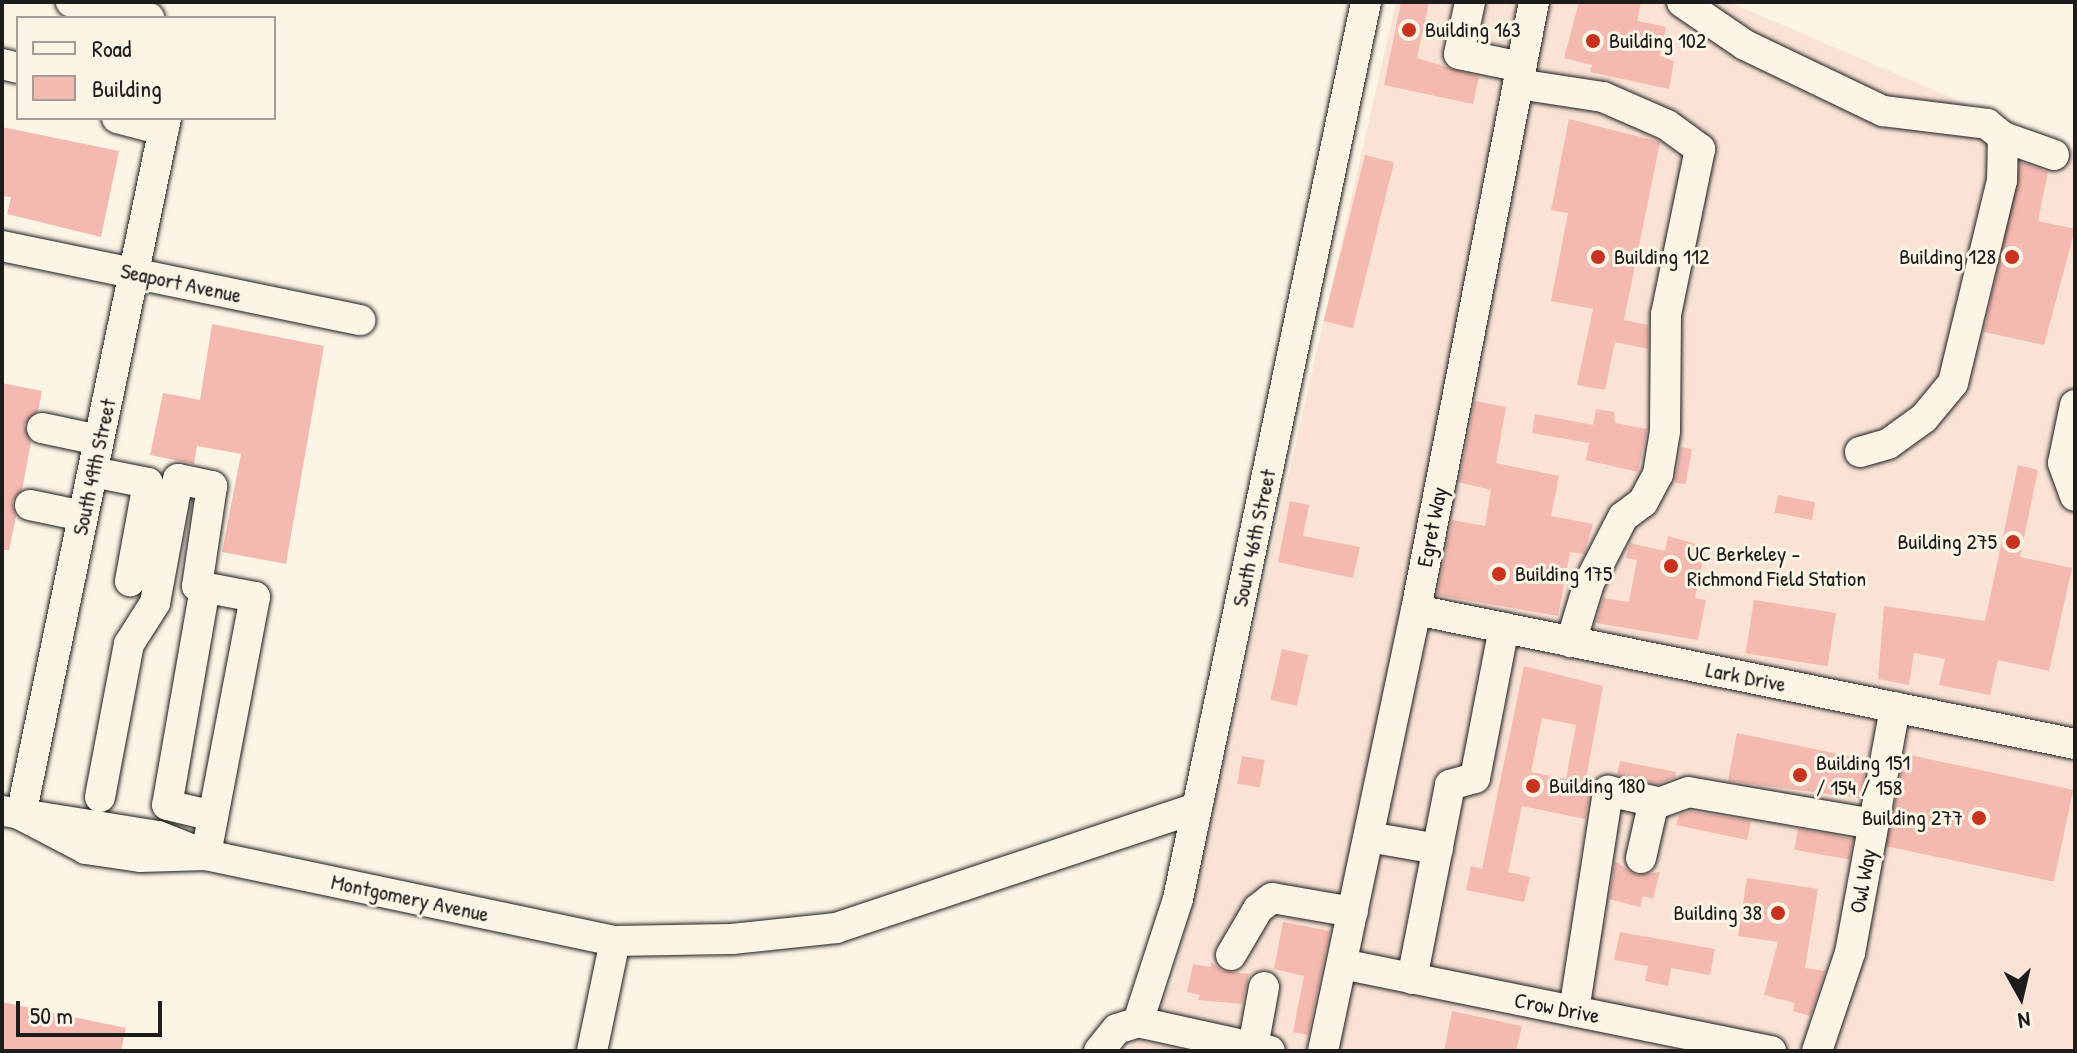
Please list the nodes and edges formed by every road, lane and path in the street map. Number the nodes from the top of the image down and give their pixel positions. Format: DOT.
graph roads {
  1 [pos="71,2"];
  2 [pos="1366,2"];
  3 [pos="1470,2"];
  4 [pos="1534,2"];
  5 [pos="1682,2"];
  6 [pos="139,16"];
  7 [pos="1520,75"];
  8 [pos="133,120"];
  9 [pos="164,124"];
  10 [pos="2003,137"];
  11 [pos="2054,155"];
  12 [pos="2,246"];
  13 [pos="134,273"];
  14 [pos="360,320"];
  15 [pos="2075,405"];
  16 [pos="42,428"];
  17 [pos="99,440"];
  18 [pos="1860,452"];
  19 [pos="93,472"];
  20 [pos="2075,496"];
  21 [pos="30,505"];
  22 [pos="83,516"];
  23 [pos="130,581"];
  24 [pos="205,588"];
  25 [pos="1416,610"];
  26 [pos="1504,628"];
  27 [pos="1571,642"];
  28 [pos="1895,707"];
  29 [pos="2075,744"];
  30 [pos="100,797"];
  31 [pos="1657,802"];
  32 [pos="1197,808"];
  33 [pos="12,813"];
  34 [pos="213,816"];
  35 [pos="1873,824"];
  36 [pos="1369,837"];
  37 [pos="1438,849"];
  38 [pos="206,855"];
  39 [pos="1641,858"];
  40 [pos="1353,912"];
  41 [pos="615,941"];
  42 [pos="1231,955"];
  43 [pos="1342,964"];
  44 [pos="1412,979"];
  45 [pos="1264,987"];
  46 [pos="1574,1011"];
  47 [pos="1138,1022"];
  48 [pos="1261,1049"];
  49 [pos="592,1051"];
  50 [pos="1099,1051"];
  51 [pos="1323,1051"];
  52 [pos="1771,1051"];
  53 [pos="1817,1051"];
  1 -- 6 [label="street"];
  2 -- 32 [label="street, South 46th Street"];
  3 -- 7 [label="street"];
  4 -- 7 [label="street, Egret Way"];
  5 -- 10 [label="street"];
  7 -- 25 [label="street, Egret Way"];
  7 -- 27 [label="street"];
  8 -- 9 [label="street"];
  9 -- 13 [label="street, South 49th Street"];
  10 -- 11 [label="street"];
  10 -- 18 [label="street"];
  12 -- 13 [label="street, Seaport Avenue"];
  13 -- 14 [label="street, Seaport Avenue"];
  13 -- 17 [label="street, South 49th Street"];
  15 -- 20 [label="street"];
  16 -- 17 [label="street"];
  17 -- 19 [label="street, South 49th Street"];
  19 -- 22 [label="street, South 49th Street"];
  19 -- 23 [label="street"];
  21 -- 22 [label="street"];
  22 -- 33 [label="street, South 49th Street"];
  24 -- 30 [label="street"];
  24 -- 34 [label="street"];
  24 -- 34 [label="street"];
  25 -- 26 [label="street, Lark Drive"];
  25 -- 36 [label="street, Egret Way"];
  26 -- 27 [label="street, Lark Drive"];
  26 -- 37 [label="street"];
  27 -- 28 [label="street, Lark Drive"];
  28 -- 29 [label="street, Lark Drive"];
  28 -- 35 [label="street, Owl Way"];
  31 -- 35 [label="street"];
  31 -- 39 [label="street"];
  31 -- 46 [label="street"];
  32 -- 41 [label="street, Montgomery Avenue"];
  32 -- 47 [label="street, South 46th Street"];
  33 -- 38 [label="street, Montgomery Avenue"];
  34 -- 38 [label="street"];
  35 -- 53 [label="street, Owl Way"];
  36 -- 37 [label="street"];
  36 -- 40 [label="street, Egret Way"];
  37 -- 44 [label="street"];
  38 -- 41 [label="street, Montgomery Avenue"];
  40 -- 42 [label="street"];
  40 -- 43 [label="street, Egret Way"];
  41 -- 49 [label="street"];
  43 -- 44 [label="street, Crow Drive"];
  43 -- 51 [label="street, Egret Way"];
  44 -- 46 [label="street, Crow Drive"];
  45 -- 48 [label="street"];
  46 -- 52 [label="street, Crow Drive"];
  47 -- 48 [label="street"];
  47 -- 50 [label="street"];
}
